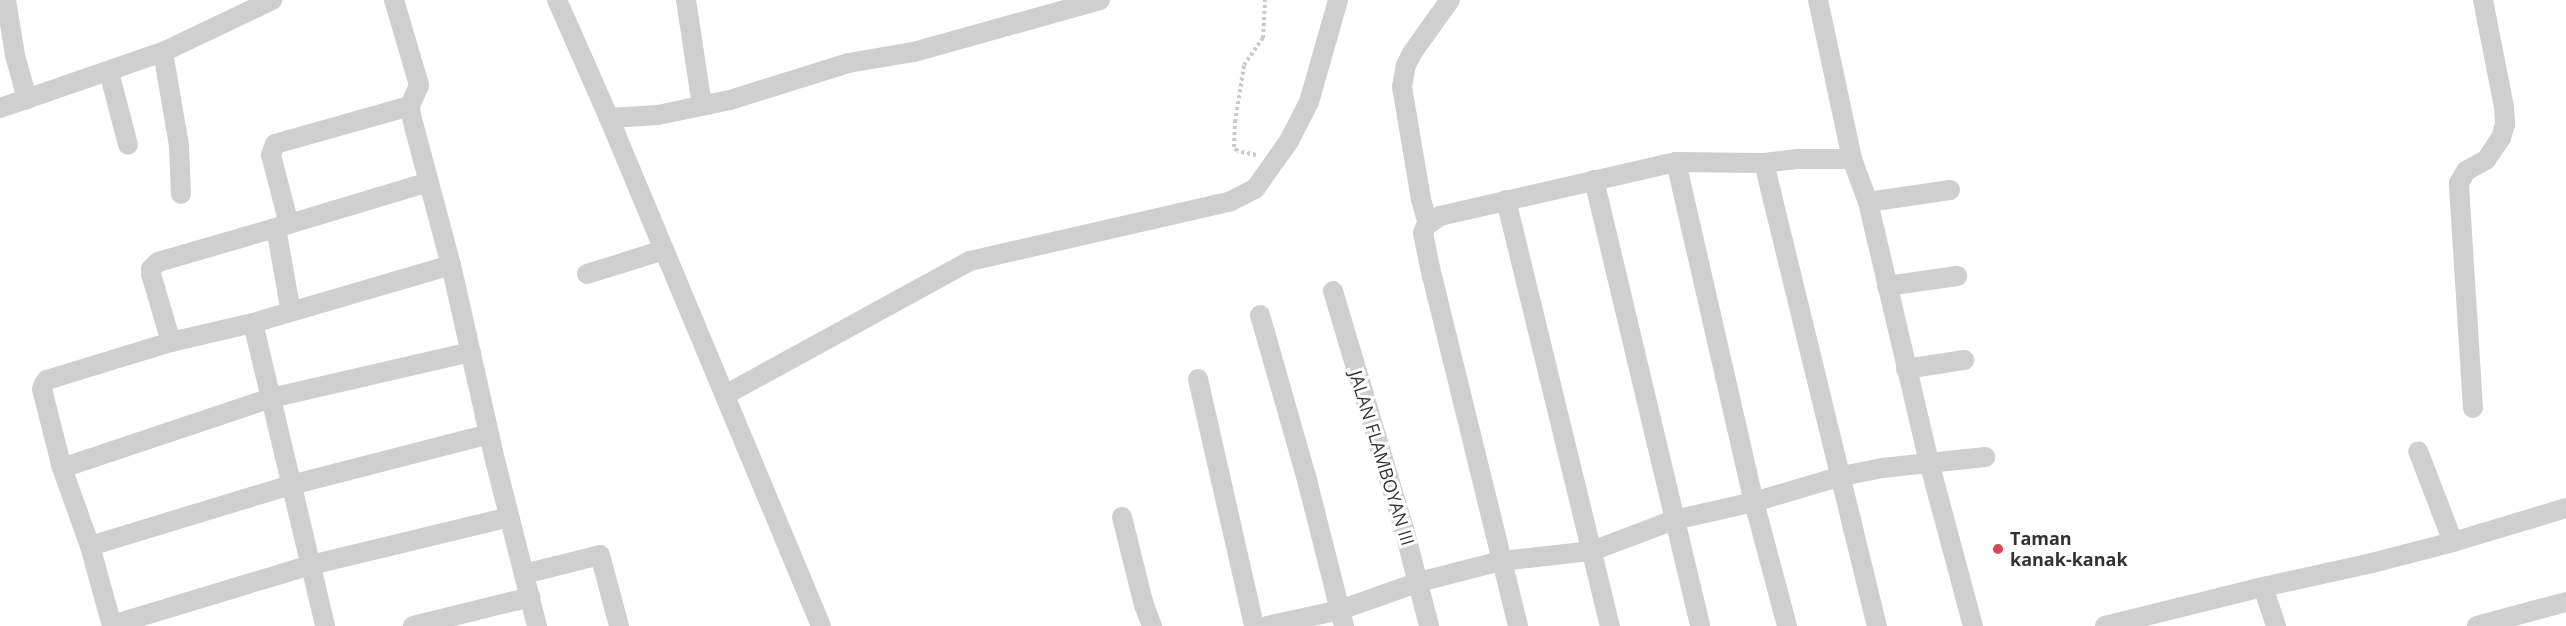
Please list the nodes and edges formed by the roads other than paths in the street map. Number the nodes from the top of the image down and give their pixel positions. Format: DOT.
graph roads {
  1 [pos="6,0"];
  2 [pos="272,0"];
  3 [pos="394,0"];
  4 [pos="556,0"];
  5 [pos="686,0"];
  6 [pos="1100,0"];
  7 [pos="1338,0"];
  8 [pos="1450,0"];
  9 [pos="1818,0"];
  10 [pos="2482,0"];
  11 [pos="163,52"];
  12 [pos="110,72"];
  13 [pos="27,99"];
  14 [pos="410,106"];
  15 [pos="702,106"];
  16 [pos="0,108"];
  17 [pos="609,118"];
  18 [pos="128,145"];
  19 [pos="1852,159"];
  20 [pos="1676,162"];
  21 [pos="1764,163"];
  22 [pos="1594,180"];
  23 [pos="429,182"];
  24 [pos="1950,190"];
  25 [pos="181,194"];
  26 [pos="1506,200"];
  27 [pos="1868,202"];
  28 [pos="1428,224"];
  29 [pos="282,226"];
  30 [pos="664,250"];
  31 [pos="451,265"];
  32 [pos="586,274"];
  33 [pos="1957,276"];
  34 [pos="1887,286"];
  35 [pos="1333,291"];
  36 [pos="291,312"];
  37 [pos="1260,315"];
  38 [pos="253,323"];
  39 [pos="171,342"];
  40 [pos="471,352"];
  41 [pos="1964,360"];
  42 [pos="1906,369"];
  43 [pos="1198,379"];
  44 [pos="725,395"];
  45 [pos="271,398"];
  46 [pos="2473,408"];
  47 [pos="489,434"];
  48 [pos="2418,451"];
  49 [pos="1985,458"];
  50 [pos="1929,462"];
  51 [pos="62,468"];
  52 [pos="1842,476"];
  53 [pos="291,485"];
  54 [pos="1754,502"];
  55 [pos="2566,508"];
  56 [pos="509,517"];
  57 [pos="1122,517"];
  58 [pos="1674,520"];
  59 [pos="2453,542"];
  60 [pos="90,546"];
  61 [pos="1592,551"];
  62 [pos="1501,561"];
  63 [pos="310,565"];
  64 [pos="524,574"];
  65 [pos="1419,582"];
  66 [pos="2263,587"];
  67 [pos="530,597"];
  68 [pos="2566,602"];
  69 [pos="1342,618"];
  70 [pos="112,626"];
  71 [pos="325,626"];
  72 [pos="413,626"];
  73 [pos="537,626"];
  74 [pos="619,626"];
  75 [pos="821,626"];
  76 [pos="1152,626"];
  77 [pos="1254,626"];
  78 [pos="1268,626"];
  79 [pos="1429,626"];
  80 [pos="1518,626"];
  81 [pos="1610,626"];
  82 [pos="1700,626"];
  83 [pos="1787,626"];
  84 [pos="1877,626"];
  85 [pos="1973,626"];
  86 [pos="2105,626"];
  87 [pos="2276,626"];
  88 [pos="2477,626"];
  1 -- 13 [label="street"];
  2 -- 11 [label="street"];
  3 -- 14 [label="street"];
  4 -- 17 [label="street"];
  5 -- 15 [label="street"];
  6 -- 15 [label="street"];
  7 -- 44 [label="street"];
  8 -- 28 [label="street"];
  9 -- 19 [label="street"];
  10 -- 46 [label="street"];
  11 -- 12 [label="street"];
  11 -- 25 [label="street"];
  12 -- 13 [label="street"];
  12 -- 18 [label="street"];
  13 -- 16 [label="street"];
  14 -- 23 [label="street"];
  14 -- 29 [label="street"];
  15 -- 17 [label="street"];
  17 -- 30 [label="street"];
  19 -- 21 [label="street"];
  19 -- 27 [label="street"];
  20 -- 21 [label="street"];
  20 -- 22 [label="street"];
  20 -- 54 [label="street"];
  21 -- 52 [label="street"];
  22 -- 26 [label="street"];
  22 -- 58 [label="street"];
  23 -- 29 [label="street"];
  23 -- 31 [label="street"];
  24 -- 27 [label="street"];
  26 -- 28 [label="street"];
  26 -- 61 [label="street"];
  27 -- 34 [label="street"];
  28 -- 62 [label="street"];
  29 -- 36 [label="street"];
  29 -- 39 [label="street"];
  30 -- 32 [label="street"];
  30 -- 44 [label="street"];
  31 -- 36 [label="street"];
  31 -- 40 [label="street"];
  33 -- 34 [label="street"];
  34 -- 42 [label="street"];
  35 -- 65 [label="street, JALAN FLAMBOYAN III"];
  36 -- 38 [label="street"];
  37 -- 69 [label="street"];
  38 -- 39 [label="street"];
  38 -- 45 [label="street"];
  39 -- 51 [label="street"];
  40 -- 45 [label="street"];
  40 -- 47 [label="street"];
  41 -- 42 [label="street"];
  42 -- 50 [label="street"];
  43 -- 77 [label="street"];
  44 -- 75 [label="street"];
  45 -- 51 [label="street"];
  45 -- 53 [label="street"];
  47 -- 53 [label="street"];
  47 -- 56 [label="street"];
  48 -- 59 [label="street"];
  49 -- 50 [label="street"];
  50 -- 52 [label="street"];
  50 -- 85 [label="street"];
  51 -- 60 [label="street"];
  52 -- 54 [label="street"];
  52 -- 84 [label="street"];
  53 -- 60 [label="street"];
  53 -- 63 [label="street"];
  54 -- 58 [label="street"];
  54 -- 83 [label="street"];
  55 -- 59 [label="street"];
  56 -- 63 [label="street"];
  56 -- 64 [label="street"];
  57 -- 76 [label="street"];
  58 -- 61 [label="street"];
  58 -- 82 [label="street"];
  59 -- 66 [label="street"];
  60 -- 70 [label="street"];
  61 -- 62 [label="street"];
  61 -- 81 [label="street"];
  62 -- 65 [label="street"];
  62 -- 80 [label="street"];
  63 -- 70 [label="street"];
  63 -- 71 [label="street"];
  64 -- 67 [label="street"];
  64 -- 74 [label="street"];
  65 -- 69 [label="street"];
  65 -- 79 [label="street, JALAN FLAMBOYAN III"];
  66 -- 86 [label="street"];
  66 -- 87 [label="street"];
  67 -- 72 [label="street"];
  67 -- 73 [label="street"];
  68 -- 88 [label="street"];
  69 -- 78 [label="street"];
}
